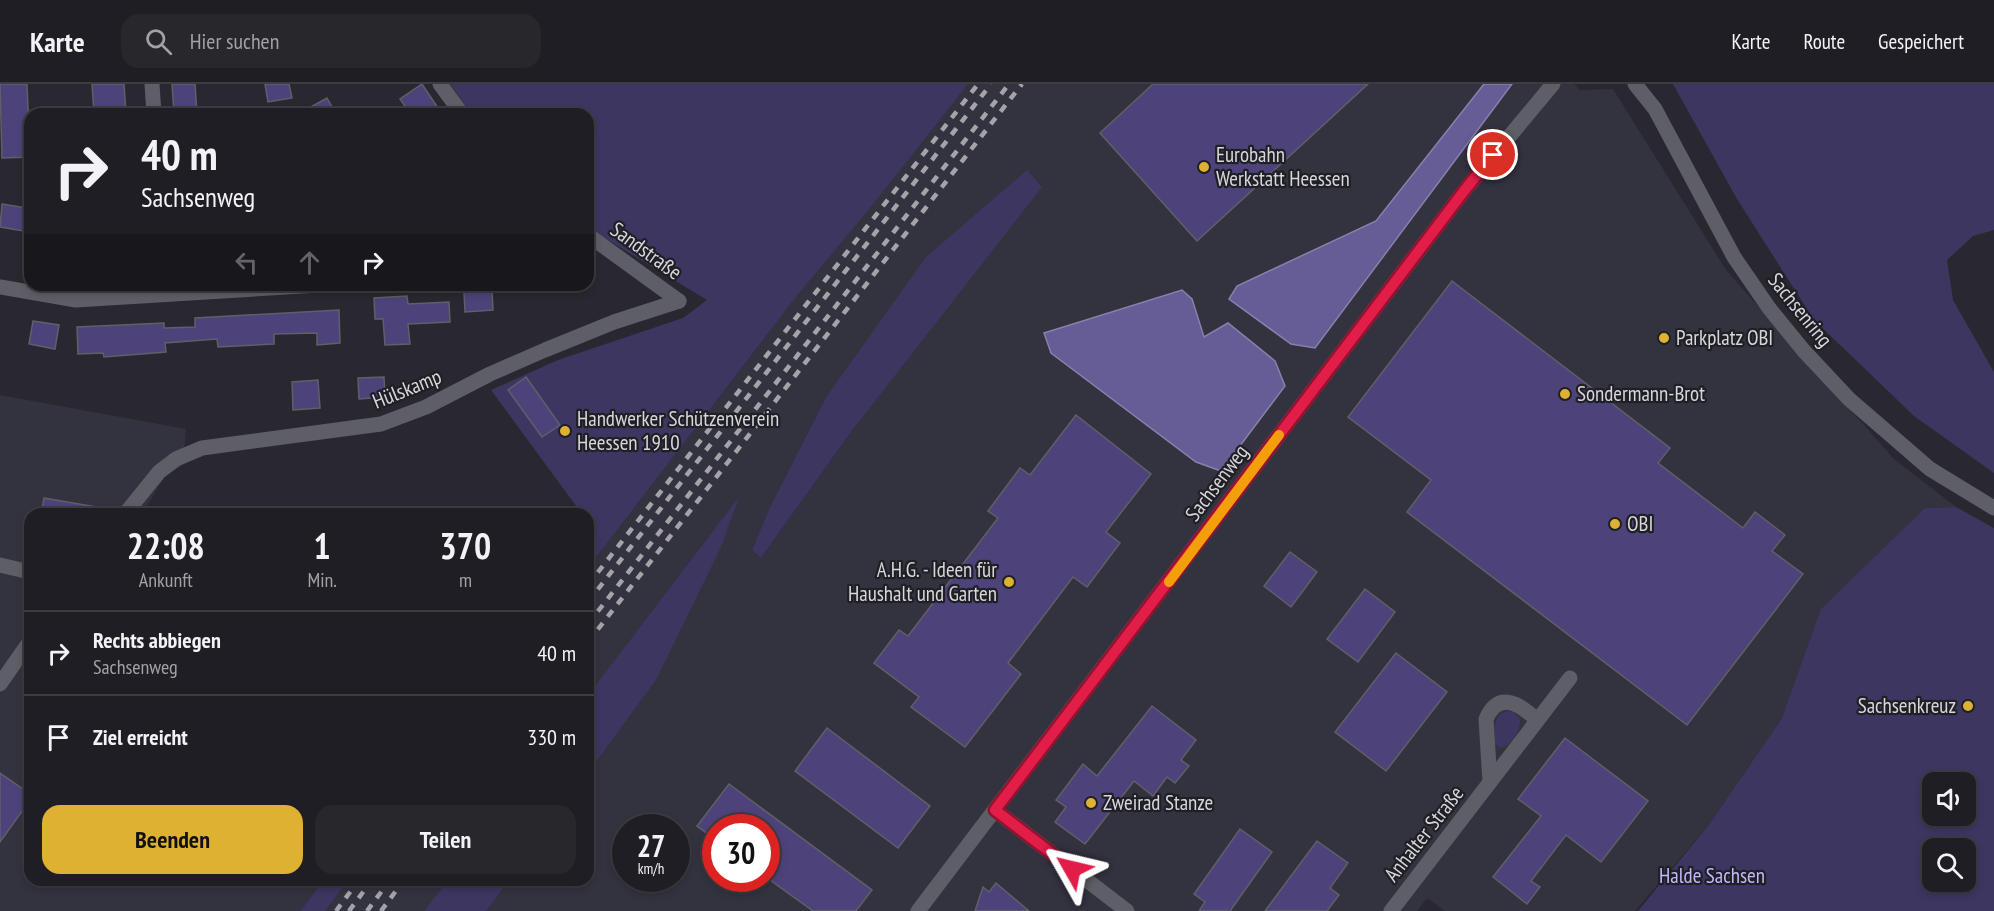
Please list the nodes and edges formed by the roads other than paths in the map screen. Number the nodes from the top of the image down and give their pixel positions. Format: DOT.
graph roads {
  1 [pos="152,84"];
  2 [pos="440,84"];
  3 [pos="1553,84"];
  4 [pos="1635,84"];
  5 [pos="154,108"];
  6 [pos="458,108"];
  7 [pos="594,239"];
  8 [pos="0,287"];
  9 [pos="150,291"];
  10 [pos="679,301"];
  11 [pos="130,508"];
  12 [pos="1994,508"];
  13 [pos="0,565"];
  14 [pos="24,571"];
  15 [pos="24,650"];
  16 [pos="1570,678"];
  17 [pos="0,684"];
  18 [pos="1537,720"];
  19 [pos="1490,782"];
  20 [pos="995,810"];
  21 [pos="918,911"];
  22 [pos="1127,911"];
  23 [pos="1391,911"];
  1 -- 5 [label="street"];
  2 -- 6 [label="street"];
  3 -- 20 [label="street, Sachsenweg"];
  4 -- 12 [label="street, Sachsenring"];
  7 -- 10 [label="street, Sandstraße"];
  8 -- 9 [label="street"];
  10 -- 11 [label="street, Hülskamp"];
  13 -- 14 [label="street"];
  15 -- 17 [label="street"];
  16 -- 18 [label="street, Anhalter Straße"];
  18 -- 19 [label="street, Anhalter Straße"];
  18 -- 19 [label="street, Anhalter Straße"];
  19 -- 23 [label="street, Anhalter Straße"];
  20 -- 21 [label="street, Sachsenweg"];
  20 -- 22 [label="street"];
}
